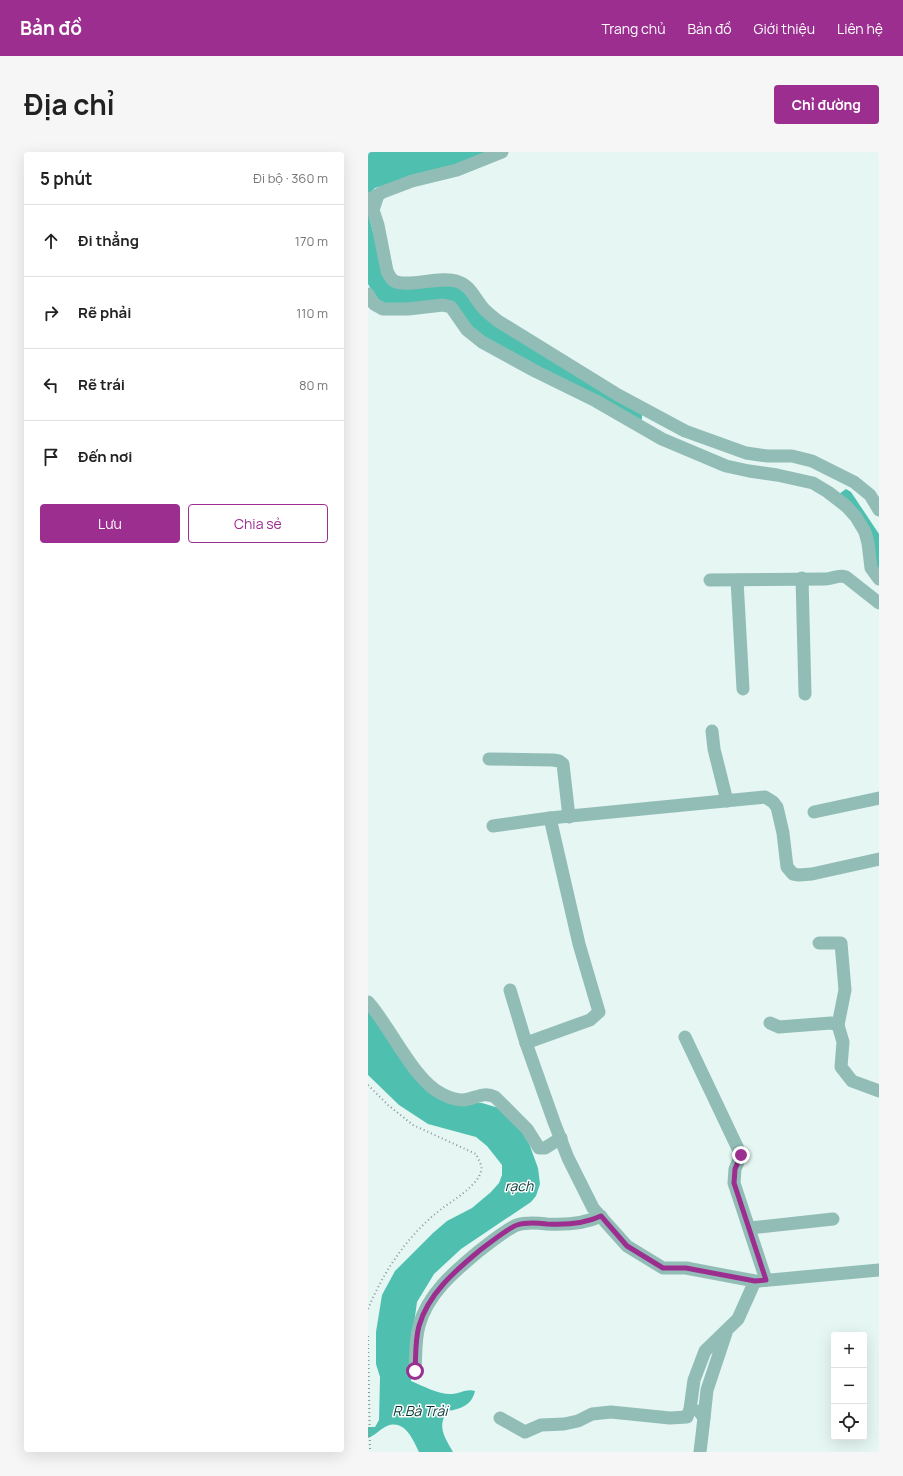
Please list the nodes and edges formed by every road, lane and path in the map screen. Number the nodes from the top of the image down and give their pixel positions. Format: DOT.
graph roads {
  1 [pos="502,152"];
  2 [pos="372,198"];
  3 [pos="368,294"];
  4 [pos="879,510"];
  5 [pos="802,578"];
  6 [pos="879,579"];
  7 [pos="710,580"];
  8 [pos="737,580"];
  9 [pos="879,603"];
  10 [pos="743,689"];
  11 [pos="805,694"];
  12 [pos="712,731"];
  13 [pos="489,759"];
  14 [pos="879,798"];
  15 [pos="727,801"];
  16 [pos="814,812"];
  17 [pos="569,817"];
  18 [pos="550,818"];
  19 [pos="493,826"];
  20 [pos="879,858"];
  21 [pos="819,943"];
  22 [pos="510,990"];
  23 [pos="368,1002"];
  24 [pos="770,1023"];
  25 [pos="838,1025"];
  26 [pos="685,1037"];
  27 [pos="526,1043"];
  28 [pos="368,1085"];
  29 [pos="879,1091"];
  30 [pos="561,1138"];
  31 [pos="601,1216"];
  32 [pos="833,1219"];
  33 [pos="750,1228"];
  34 [pos="879,1270"];
  35 [pos="761,1281"];
  36 [pos="368,1309"];
  37 [pos="728,1328"];
  38 [pos="368,1336"];
  39 [pos="415,1371"];
  40 [pos="368,1402"];
  41 [pos="690,1409"];
  42 [pos="500,1418"];
  43 [pos="704,1418"];
  44 [pos="370,1452"];
  45 [pos="700,1452"];
  1 -- 2 [label="street"];
  2 -- 4 [label="street"];
  3 -- 6 [label="street"];
  5 -- 8 [label="street"];
  5 -- 9 [label="street"];
  5 -- 11 [label="street"];
  7 -- 8 [label="street"];
  8 -- 10 [label="street"];
  12 -- 15 [label="street"];
  13 -- 17 [label="street"];
  14 -- 16 [label="street"];
  15 -- 17 [label="street"];
  15 -- 20 [label="street"];
  17 -- 18 [label="street"];
  18 -- 19 [label="street"];
  18 -- 27 [label="street"];
  21 -- 25 [label="street"];
  22 -- 27 [label="street"];
  23 -- 30 [label="street"];
  24 -- 25 [label="street"];
  25 -- 29 [label="street"];
  26 -- 33 [label="street"];
  27 -- 30 [label="street"];
  28 -- 36 [label="path"];
  30 -- 31 [label="street"];
  31 -- 35 [label="street"];
  31 -- 39 [label="street"];
  32 -- 33 [label="street"];
  33 -- 35 [label="street"];
  34 -- 35 [label="street"];
  35 -- 37 [label="street"];
  37 -- 41 [label="street"];
  37 -- 43 [label="street"];
  38 -- 40 [label="path"];
  40 -- 44 [label="path"];
  41 -- 42 [label="street"];
  41 -- 43 [label="street"];
  43 -- 45 [label="street"];
}
